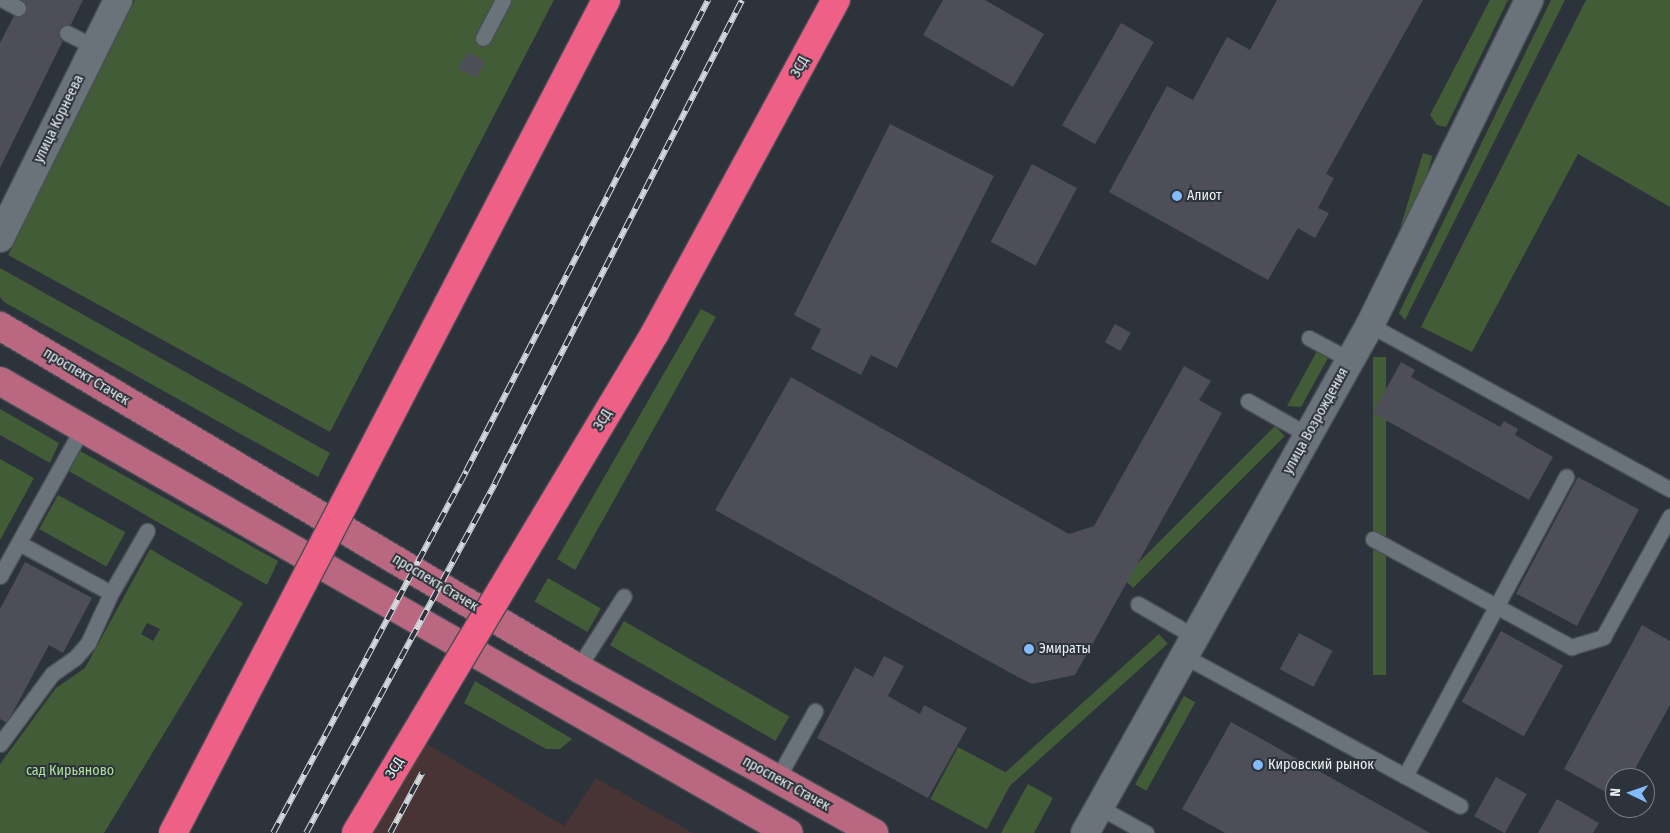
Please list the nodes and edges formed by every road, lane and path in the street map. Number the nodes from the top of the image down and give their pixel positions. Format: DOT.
graph roads {
  1 [pos="3,0"];
  2 [pos="118,0"];
  3 [pos="503,0"];
  4 [pos="606,0"];
  5 [pos="836,0"];
  6 [pos="1529,0"];
  7 [pos="18,8"];
  8 [pos="67,33"];
  9 [pos="483,38"];
  10 [pos="95,47"];
  11 [pos="0,238"];
  12 [pos="1370,325"];
  13 [pos="0,326"];
  14 [pos="1309,338"];
  15 [pos="1350,360"];
  16 [pos="0,381"];
  17 [pos="1248,401"];
  18 [pos="83,427"];
  19 [pos="1308,435"];
  20 [pos="1566,477"];
  21 [pos="1670,489"];
  22 [pos="1670,516"];
  23 [pos="147,531"];
  24 [pos="1373,539"];
  25 [pos="19,543"];
  26 [pos="0,576"];
  27 [pos="111,594"];
  28 [pos="624,596"];
  29 [pos="1138,604"];
  30 [pos="1496,606"];
  31 [pos="1190,646"];
  32 [pos="578,668"];
  33 [pos="815,711"];
  34 [pos="0,744"];
  35 [pos="1405,776"];
  36 [pos="777,779"];
  37 [pos="1460,806"];
  38 [pos="1099,807"];
  39 [pos="173,833"];
  40 [pos="356,833"];
  41 [pos="789,833"];
  42 [pos="874,833"];
  43 [pos="1085,833"];
  44 [pos="1146,833"];
  1 -- 7 [label="lane"];
  2 -- 10 [label="street, улица Корнеева"];
  3 -- 9 [label="lane"];
  4 -- 39 [label="highway, bridge"];
  5 -- 40 [label="highway, ЗСД, bridge"];
  6 -- 12 [label="street, улица Возрождения"];
  8 -- 10 [label="lane"];
  10 -- 11 [label="street, улица Корнеева"];
  12 -- 15 [label="street, улица Возрождения"];
  12 -- 21 [label="lane"];
  13 -- 32 [label="main road, проспект Стачек"];
  14 -- 15 [label="lane"];
  15 -- 19 [label="street, улица Возрождения"];
  16 -- 18 [label="main road"];
  17 -- 19 [label="lane"];
  18 -- 25 [label="lane"];
  18 -- 41 [label="main road"];
  19 -- 31 [label="street, улица Возрождения"];
  20 -- 30 [label="lane"];
  22 -- 30 [label="lane"];
  23 -- 27 [label="lane"];
  24 -- 30 [label="lane"];
  25 -- 26 [label="lane"];
  25 -- 27 [label="lane"];
  27 -- 34 [label="lane"];
  28 -- 32 [label="lane"];
  29 -- 31 [label="lane"];
  30 -- 35 [label="lane"];
  31 -- 35 [label="lane"];
  31 -- 38 [label="street, улица Возрождения"];
  32 -- 36 [label="main road, проспект Стачек"];
  33 -- 36 [label="lane"];
  35 -- 37 [label="lane"];
  36 -- 42 [label="main road, проспект Стачек"];
  38 -- 43 [label="street, улица Возрождения"];
  38 -- 44 [label="lane"];
}
